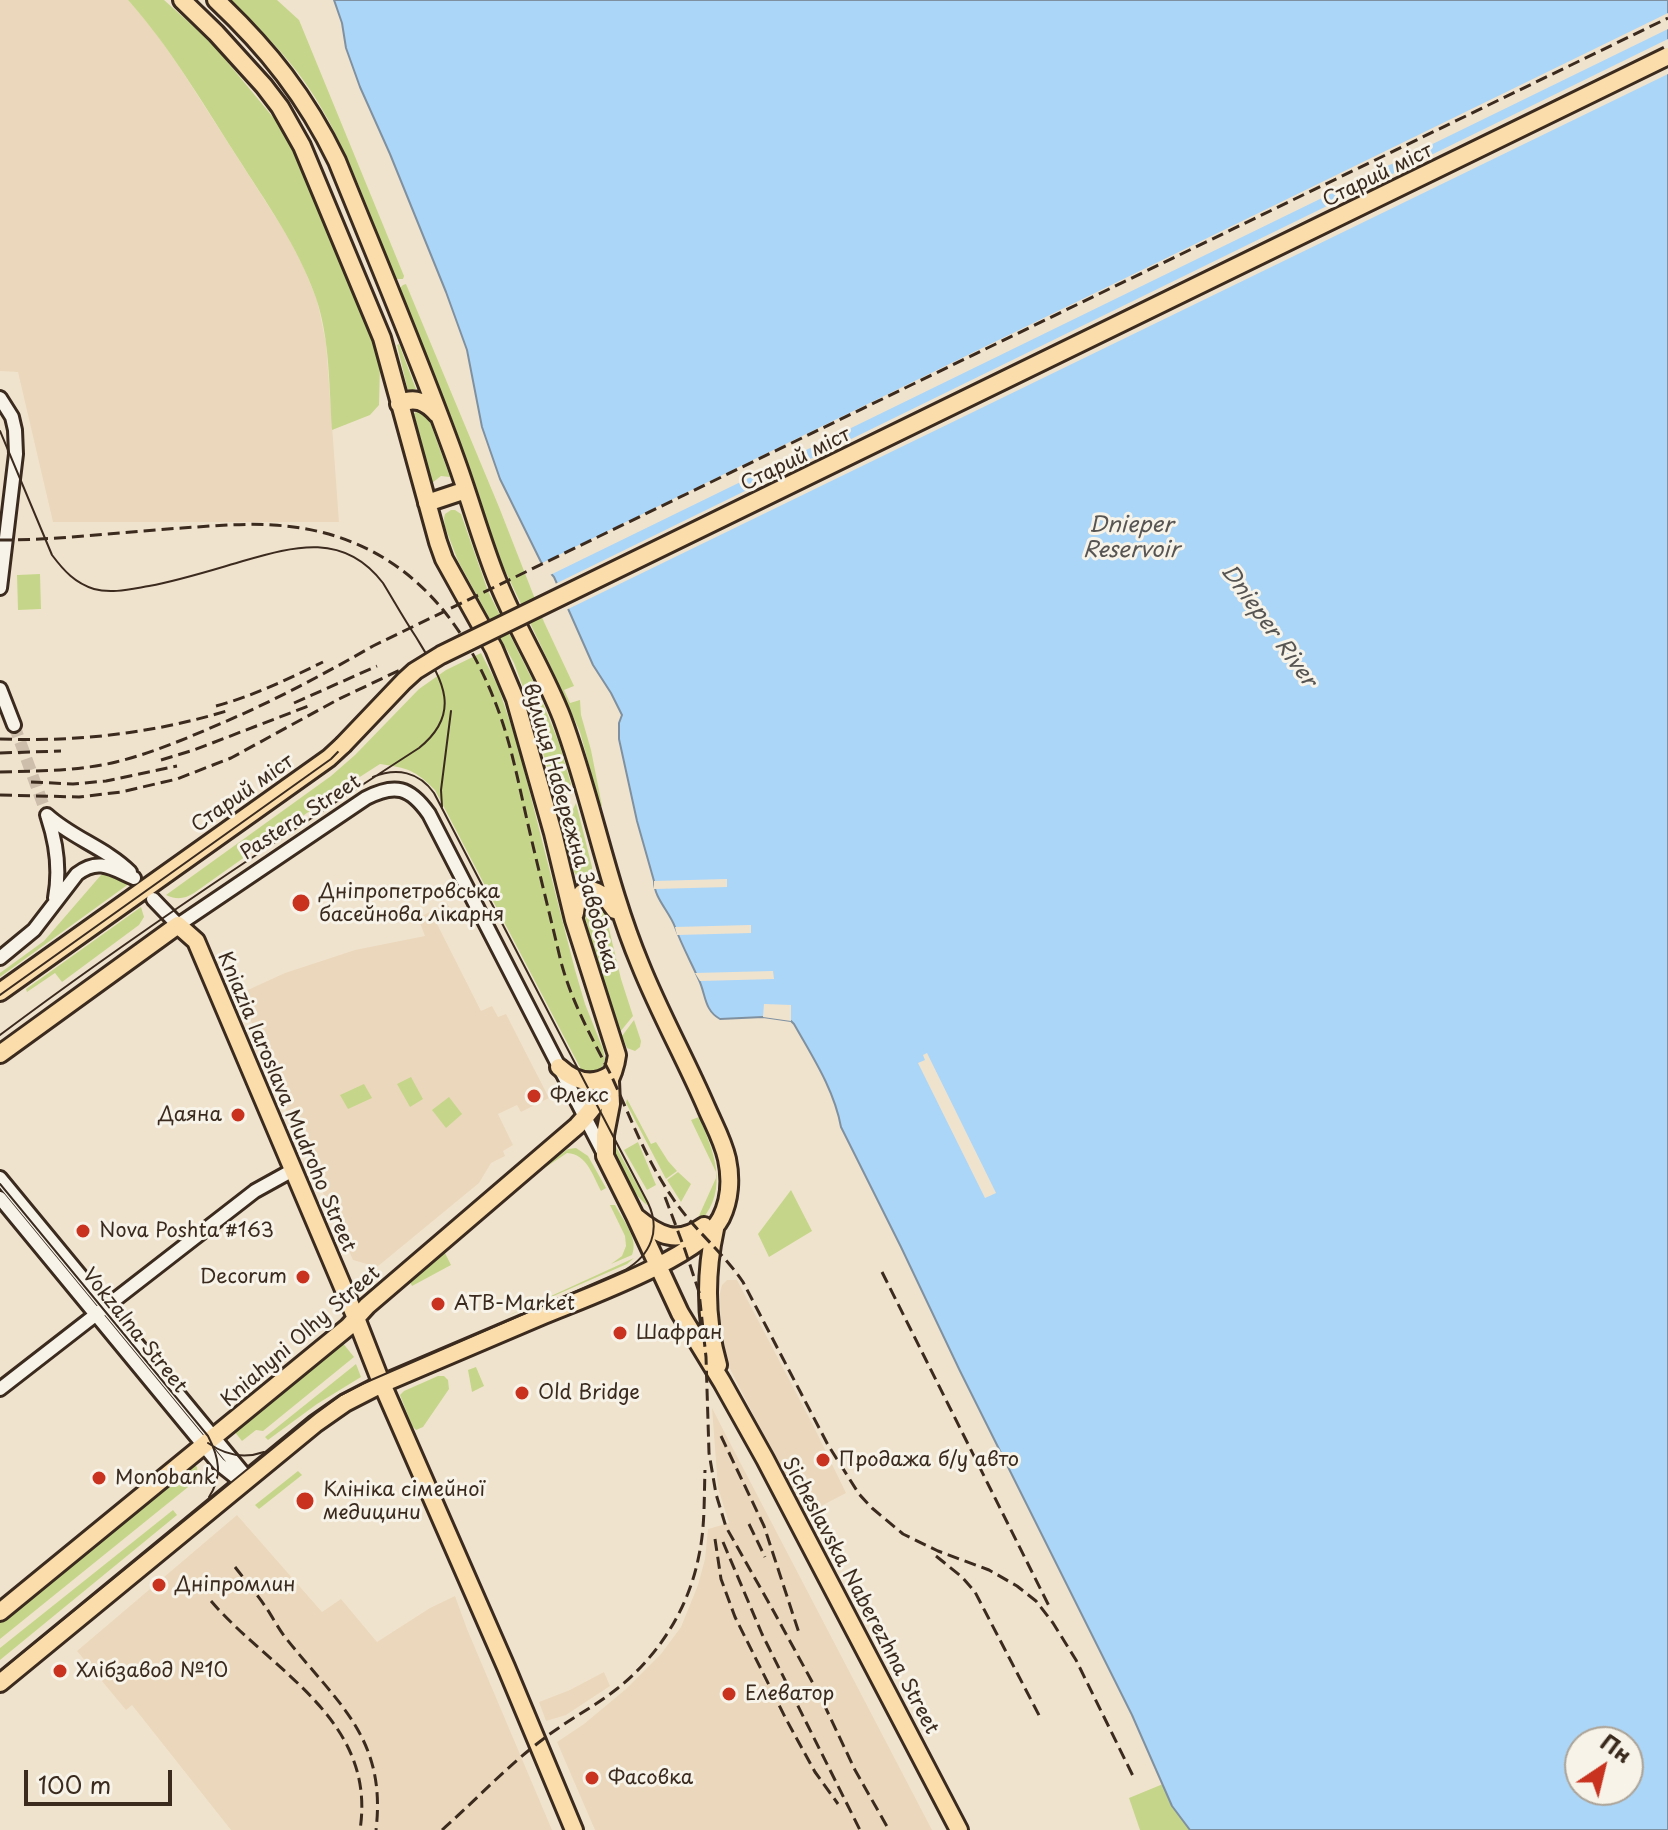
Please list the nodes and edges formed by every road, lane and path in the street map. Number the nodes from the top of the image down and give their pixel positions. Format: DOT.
graph roads {
  1 [pos="182,0"];
  2 [pos="216,0"];
  3 [pos="1668,56"];
  4 [pos="0,398"];
  5 [pos="399,404"];
  6 [pos="438,415"];
  7 [pos="466,490"];
  8 [pos="427,503"];
  9 [pos="0,588"];
  10 [pos="0,689"];
  11 [pos="14,725"];
  12 [pos="153,899"];
  13 [pos="54,903"];
  14 [pos="574,920"];
  15 [pos="178,925"];
  16 [pos="624,925"];
  17 [pos="0,958"];
  18 [pos="0,992"];
  19 [pos="0,1054"];
  20 [pos="559,1067"];
  21 [pos="610,1075"];
  22 [pos="585,1117"];
  23 [pos="605,1156"];
  24 [pos="293,1170"];
  25 [pos="0,1178"];
  26 [pos="0,1198"];
  27 [pos="728,1199"];
  28 [pos="635,1216"];
  29 [pos="715,1229"];
  30 [pos="657,1267"];
  31 [pos="107,1307"];
  32 [pos="96,1316"];
  33 [pos="356,1318"];
  34 [pos="722,1382"];
  35 [pos="382,1384"];
  36 [pos="0,1389"];
  37 [pos="209,1442"];
  38 [pos="245,1481"];
  39 [pos="0,1612"];
  40 [pos="0,1683"];
  41 [pos="574,1830"];
  42 [pos="959,1830"];
  1 -- 5 [label="main road, вулиця Набережна Заводська"];
  2 -- 6 [label="main road, вулиця Набережна Заводська"];
  3 -- 18 [label="main road, Старий міст, bridge"];
  4 -- 9 [label="street"];
  5 -- 6 [label="main road"];
  5 -- 8 [label="main road, вулиця Набережна Заводська"];
  6 -- 7 [label="main road, вулиця Набережна Заводська"];
  7 -- 8 [label="main road"];
  7 -- 16 [label="main road, вулиця Набережна Заводська"];
  8 -- 14 [label="main road, вулиця Набережна Заводська"];
  10 -- 11 [label="street"];
  12 -- 15 [label="street"];
  13 -- 13 [label="street"];
  13 -- 17 [label="street"];
  14 -- 16 [label="main road"];
  14 -- 21 [label="main road, вулиця Набережна Заводська"];
  15 -- 19 [label="main road, Pastera Street"];
  15 -- 20 [label="street, Pastera Street"];
  15 -- 24 [label="main road, Kniazia Iaroslava Mudroho Street"];
  16 -- 27 [label="main road, вулиця Набережна Заводська"];
  20 -- 21 [label="main road"];
  20 -- 22 [label="street, Pastera Street"];
  21 -- 22 [label="main road, Kniahyni Olhy Street"];
  21 -- 23 [label="main road, вулиця Набережна Заводська"];
  22 -- 23 [label="street, Pastera Street"];
  22 -- 33 [label="main road, Kniahyni Olhy Street"];
  23 -- 28 [label="main road, Sicheslavska Naberezhna Street"];
  24 -- 31 [label="street"];
  24 -- 33 [label="main road, Kniazia Iaroslava Mudroho Street"];
  25 -- 31 [label="street, Vokzalna Street"];
  26 -- 32 [label="street, Vokzalna Street"];
  27 -- 28 [label="main road"];
  27 -- 29 [label="main road, Sicheslavska Naberezhna Street"];
  28 -- 30 [label="main road, Sicheslavska Naberezhna Street"];
  29 -- 30 [label="main road"];
  29 -- 34 [label="main road, Sicheslavska Naberezhna Street"];
  30 -- 34 [label="main road, Sicheslavska Naberezhna Street"];
  30 -- 35 [label="main road"];
  31 -- 32 [label="street"];
  31 -- 37 [label="street, Vokzalna Street"];
  32 -- 36 [label="street"];
  32 -- 37 [label="street, Vokzalna Street"];
  33 -- 35 [label="main road, Kniazia Iaroslava Mudroho Street"];
  33 -- 37 [label="main road, Kniahyni Olhy Street"];
  34 -- 42 [label="main road, Sicheslavska Naberezhna Street"];
  35 -- 38 [label="main road"];
  35 -- 41 [label="main road, Kniazia Iaroslava Mudroho Street"];
  37 -- 38 [label="street, Vokzalna Street"];
  37 -- 39 [label="main road, Kniahyni Olhy Street"];
  38 -- 40 [label="main road"];
}
